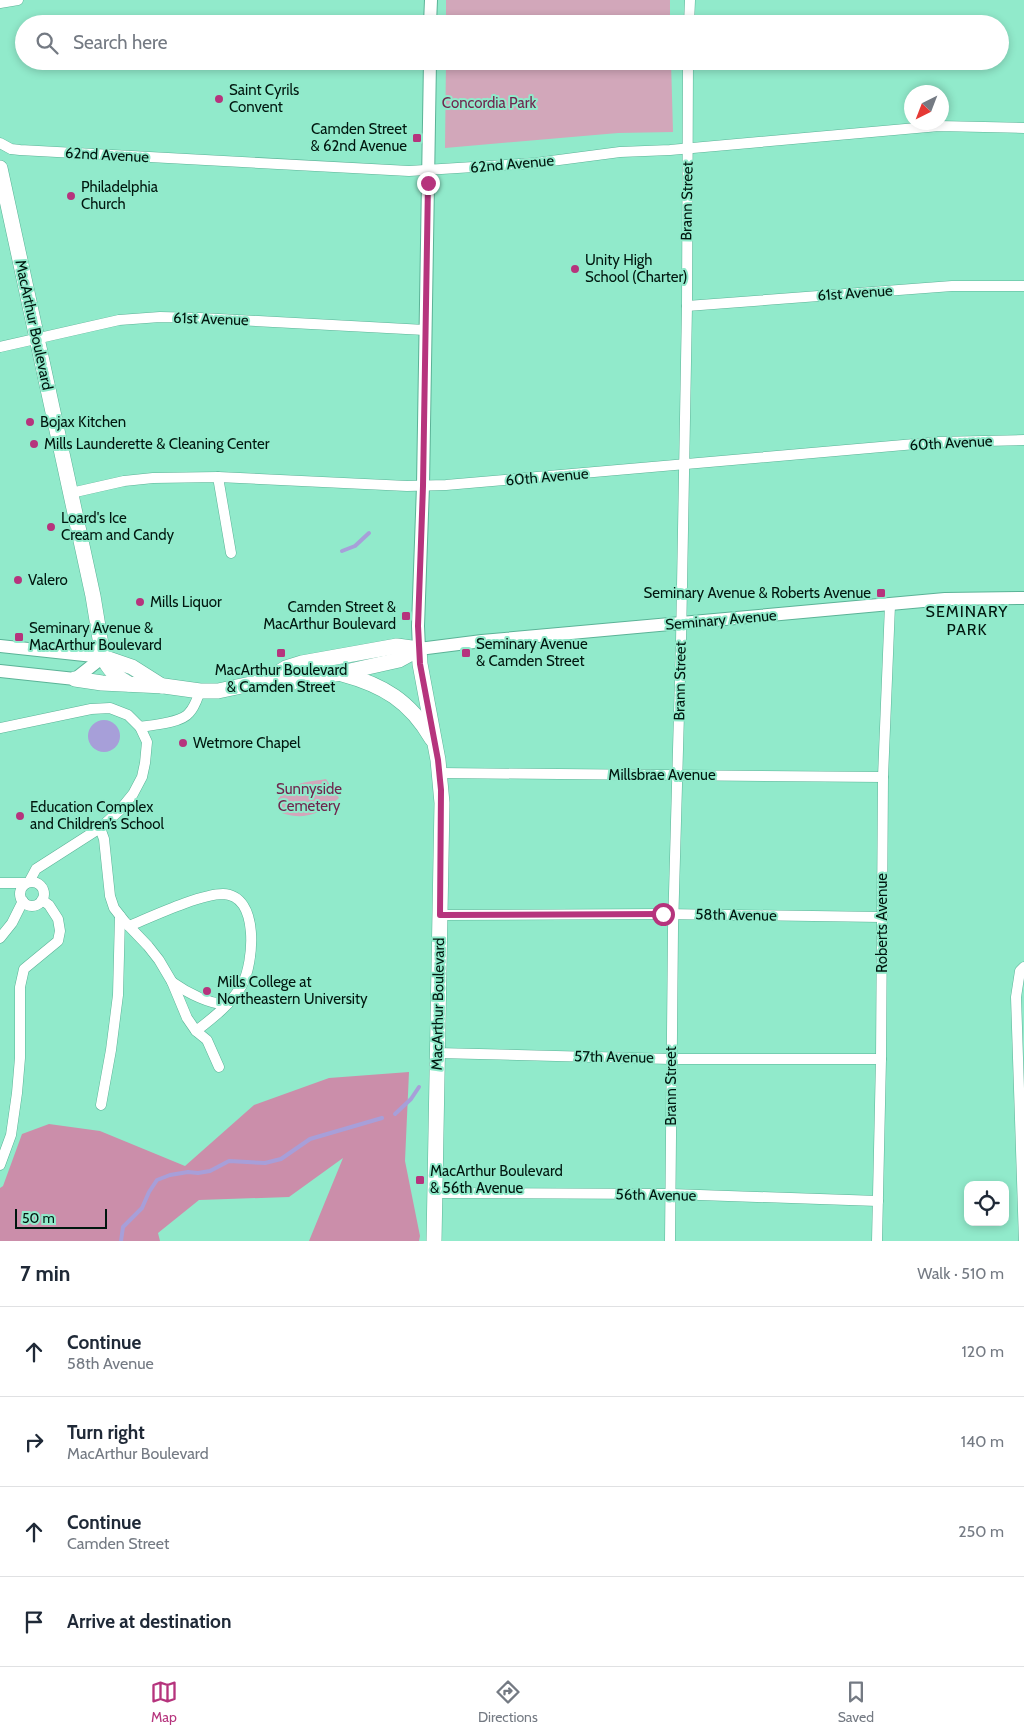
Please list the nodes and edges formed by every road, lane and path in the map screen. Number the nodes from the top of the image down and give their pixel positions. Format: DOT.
graph roads {
  1 [pos="18,0"];
  2 [pos="430,0"];
  3 [pos="690,0"];
  4 [pos="0,4"];
  5 [pos="430,15"];
  6 [pos="689,15"];
  7 [pos="430,70"];
  8 [pos="688,70"];
  9 [pos="1024,128"];
  10 [pos="0,142"];
  11 [pos="688,148"];
  12 [pos="0,168"];
  13 [pos="428,170"];
  14 [pos="1024,286"];
  15 [pos="687,306"];
  16 [pos="426,330"];
  17 [pos="38,339"];
  18 [pos="0,347"];
  19 [pos="1024,440"];
  20 [pos="683,466"];
  21 [pos="218,477"];
  22 [pos="423,486"];
  23 [pos="71,493"];
  24 [pos="231,553"];
  25 [pos="1024,598"];
  26 [pos="890,605"];
  27 [pos="681,623"];
  28 [pos="0,646"];
  29 [pos="419,649"];
  30 [pos="103,657"];
  31 [pos="0,670"];
  32 [pos="341,673"];
  33 [pos="75,679"];
  34 [pos="265,681"];
  35 [pos="129,684"];
  36 [pos="164,686"];
  37 [pos="200,691"];
  38 [pos="140,727"];
  39 [pos="0,728"];
  40 [pos="436,745"];
  41 [pos="440,773"];
  42 [pos="677,775"];
  43 [pos="883,776"];
  44 [pos="100,828"];
  45 [pos="0,883"];
  46 [pos="27,883"];
  47 [pos="42,900"];
  48 [pos="22,901"];
  49 [pos="440,915"];
  50 [pos="673,915"];
  51 [pos="120,916"];
  52 [pos="881,917"];
  53 [pos="128,926"];
  54 [pos="0,938"];
  55 [pos="1024,967"];
  56 [pos="172,982"];
  57 [pos="225,1005"];
  58 [pos="196,1031"];
  59 [pos="437,1053"];
  60 [pos="671,1058"];
  61 [pos="881,1059"];
  62 [pos="219,1067"];
  63 [pos="101,1105"];
  64 [pos="0,1165"];
  65 [pos="435,1193"];
  66 [pos="671,1194"];
  67 [pos="878,1201"];
  68 [pos="434,1241"];
  69 [pos="670,1241"];
  70 [pos="877,1241"];
  71 [pos="1024,1241"];
  1 -- 4 [label="street"];
  2 -- 5 [label="street"];
  3 -- 6 [label="street"];
  7 -- 13 [label="street"];
  8 -- 11 [label="street, Brann Street"];
  9 -- 11 [label="street, 62nd Avenue"];
  10 -- 13 [label="street, 62nd Avenue"];
  11 -- 13 [label="street, 62nd Avenue"];
  11 -- 15 [label="street, Brann Street"];
  12 -- 17 [label="main road, MacArthur Boulevard"];
  13 -- 16 [label="street"];
  14 -- 15 [label="street, 61st Avenue"];
  15 -- 20 [label="street, Brann Street"];
  16 -- 17 [label="street, 61st Avenue"];
  16 -- 22 [label="street"];
  17 -- 18 [label="street, 61st Avenue"];
  17 -- 23 [label="main road, MacArthur Boulevard"];
  19 -- 20 [label="street, 60th Avenue"];
  20 -- 22 [label="street, 60th Avenue"];
  20 -- 27 [label="street, Brann Street"];
  21 -- 22 [label="street, 60th Avenue"];
  21 -- 23 [label="street, 60th Avenue"];
  21 -- 24 [label="street"];
  22 -- 29 [label="street"];
  23 -- 30 [label="main road, MacArthur Boulevard"];
  25 -- 26 [label="street, Seminary Avenue"];
  26 -- 27 [label="street, Seminary Avenue"];
  26 -- 43 [label="street, Roberts Avenue"];
  27 -- 29 [label="street, Seminary Avenue"];
  27 -- 42 [label="street, Brann Street"];
  28 -- 30 [label="street"];
  29 -- 32 [label="main road"];
  29 -- 34 [label="main road"];
  29 -- 40 [label="main road, MacArthur Boulevard"];
  30 -- 33 [label="street"];
  30 -- 35 [label="main road, MacArthur Boulevard"];
  30 -- 36 [label="main road"];
  31 -- 33 [label="street"];
  32 -- 34 [label="main road"];
  32 -- 40 [label="main road"];
  33 -- 35 [label="main road"];
  34 -- 37 [label="main road"];
  35 -- 36 [label="main road"];
  36 -- 37 [label="main road"];
  37 -- 38 [label="street"];
  38 -- 39 [label="street"];
  38 -- 44 [label="street"];
  40 -- 41 [label="main road, MacArthur Boulevard"];
  41 -- 42 [label="street, Millsbrae Avenue"];
  41 -- 49 [label="main road, MacArthur Boulevard"];
  42 -- 43 [label="street, Millsbrae Avenue"];
  42 -- 50 [label="street, Brann Street"];
  43 -- 52 [label="street, Roberts Avenue"];
  44 -- 46 [label="street"];
  44 -- 51 [label="street"];
  45 -- 46 [label="street"];
  46 -- 47 [label="street"];
  46 -- 48 [label="street"];
  47 -- 48 [label="street"];
  47 -- 64 [label="street"];
  48 -- 54 [label="street"];
  49 -- 50 [label="street, 58th Avenue"];
  49 -- 59 [label="main road, MacArthur Boulevard"];
  50 -- 52 [label="street, 58th Avenue"];
  50 -- 60 [label="street, Brann Street"];
  51 -- 53 [label="street"];
  51 -- 63 [label="street"];
  52 -- 61 [label="street, Roberts Avenue"];
  53 -- 56 [label="street"];
  53 -- 57 [label="street"];
  55 -- 71 [label="street"];
  56 -- 57 [label="street"];
  56 -- 58 [label="street"];
  57 -- 58 [label="street"];
  58 -- 62 [label="street"];
  59 -- 60 [label="street, 57th Avenue"];
  59 -- 65 [label="main road, MacArthur Boulevard"];
  60 -- 61 [label="street, 57th Avenue"];
  60 -- 66 [label="street, Brann Street"];
  61 -- 67 [label="street, Roberts Avenue"];
  65 -- 66 [label="street, 56th Avenue"];
  65 -- 68 [label="main road, MacArthur Boulevard"];
  66 -- 67 [label="street, 56th Avenue"];
  66 -- 69 [label="street, Brann Street"];
  67 -- 70 [label="street, Roberts Avenue"];
}
